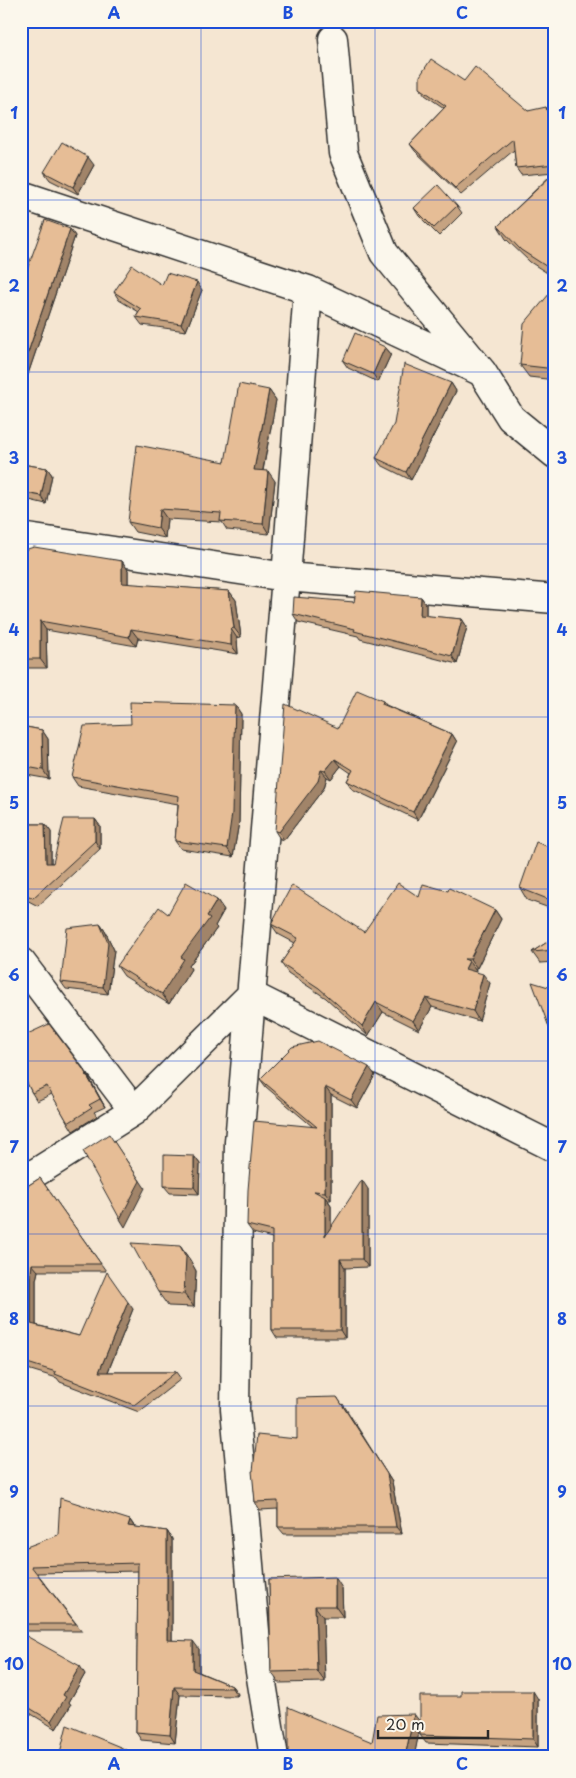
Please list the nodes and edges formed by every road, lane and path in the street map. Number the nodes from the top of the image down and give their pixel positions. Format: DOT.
graph roads {
  1 [pos="332,39"];
  2 [pos="21,195"];
  3 [pos="308,290"];
  4 [pos="482,372"];
  5 [pos="555,454"];
  6 [pos="21,537"];
  7 [pos="286,578"];
  8 [pos="555,599"];
  9 [pos="21,962"];
  10 [pos="251,995"];
  11 [pos="134,1111"];
  12 [pos="555,1148"];
  13 [pos="21,1182"];
  14 [pos="274,1757"];
  1 -- 4 [label="street"];
  2 -- 3 [label="street"];
  3 -- 4 [label="street"];
  3 -- 7 [label="street"];
  4 -- 5 [label="street"];
  6 -- 7 [label="street"];
  7 -- 8 [label="street"];
  7 -- 10 [label="street"];
  9 -- 11 [label="street"];
  10 -- 11 [label="street"];
  10 -- 12 [label="street"];
  10 -- 14 [label="street"];
  11 -- 13 [label="street"];
}
